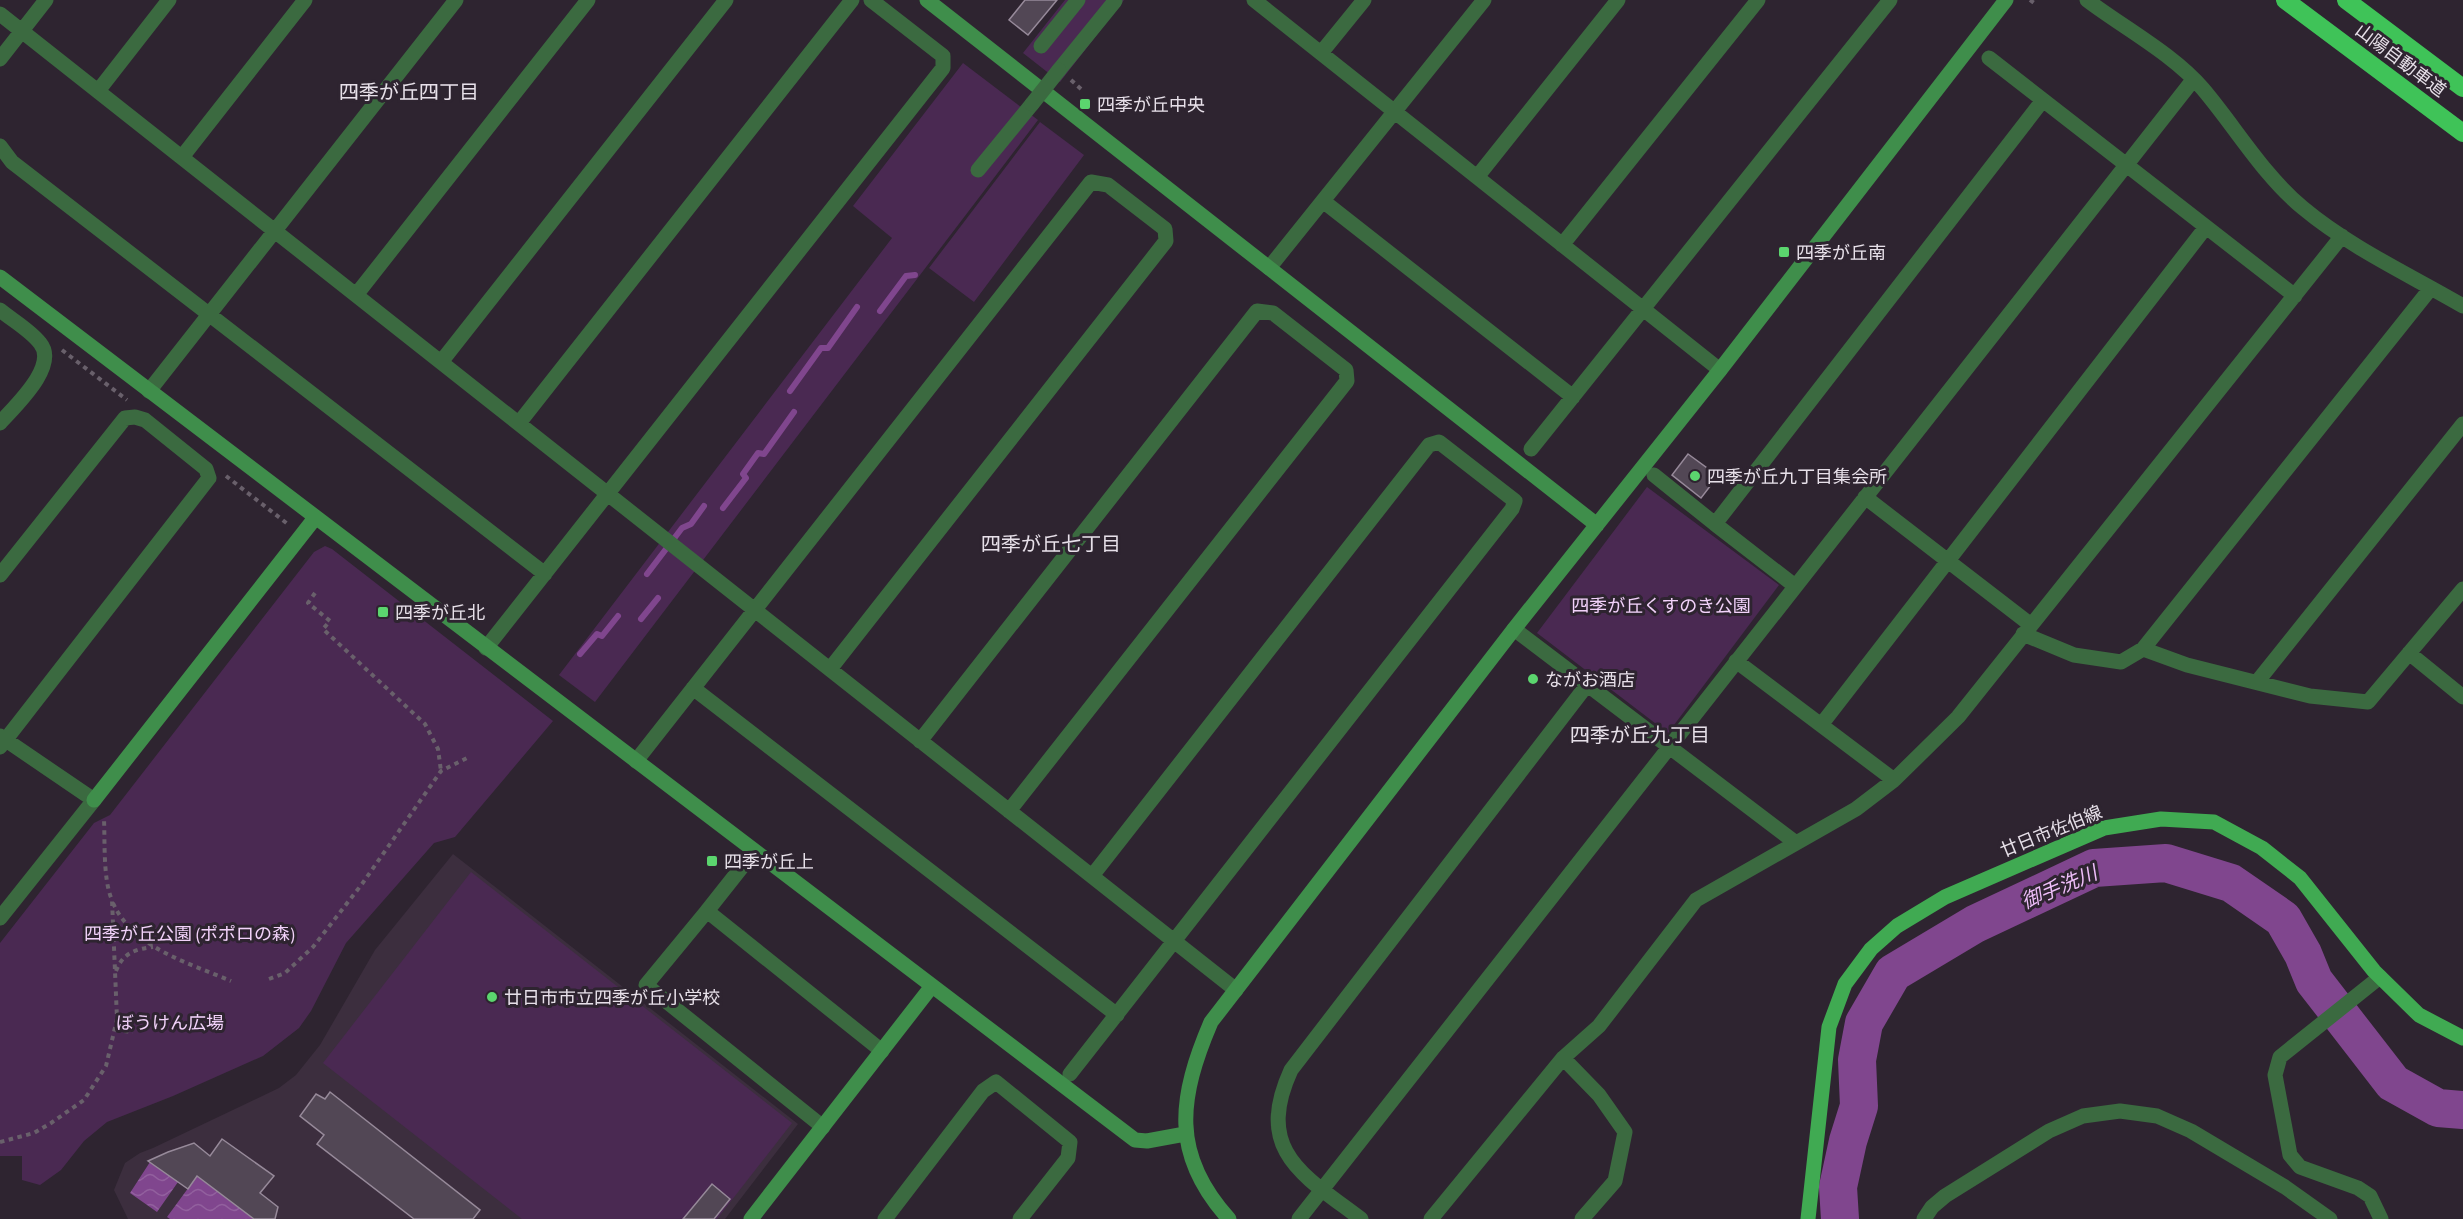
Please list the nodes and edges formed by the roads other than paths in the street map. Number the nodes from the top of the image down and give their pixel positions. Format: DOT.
graph roads {
  1 [pos="46,0"];
  2 [pos="169,0"];
  3 [pos="305,0"];
  4 [pos="456,0"];
  5 [pos="588,0"];
  6 [pos="726,0"];
  7 [pos="852,0"];
  8 [pos="871,0"];
  9 [pos="927,0"];
  10 [pos="1078,0"];
  11 [pos="1114,0"];
  12 [pos="1254,0"];
  13 [pos="1364,0"];
  14 [pos="1484,0"];
  15 [pos="1618,0"];
  16 [pos="1758,0"];
  17 [pos="1890,0"];
  18 [pos="2006,0"];
  19 [pos="2087,0"];
  20 [pos="2285,0"];
  21 [pos="2346,0"];
  22 [pos="0,14"];
  23 [pos="22,31"];
  24 [pos="1041,46"];
  25 [pos="1321,53"];
  26 [pos="0,58"];
  27 [pos="1989,58"];
  28 [pos="2193,80"];
  29 [pos="2463,88"];
  30 [pos="98,91"];
  31 [pos="2043,100"];
  32 [pos="1395,112"];
  33 [pos="2463,133"];
  34 [pos="0,146"];
  35 [pos="182,157"];
  36 [pos="2126,165"];
  37 [pos="978,170"];
  38 [pos="1477,177"];
  39 [pos="1323,201"];
  40 [pos="2206,227"];
  41 [pos="275,231"];
  42 [pos="2342,236"];
  43 [pos="1562,245"];
  44 [pos="1269,268"];
  45 [pos="0,277"];
  46 [pos="2431,288"];
  47 [pos="356,295"];
  48 [pos="2295,296"];
  49 [pos="2463,306"];
  50 [pos="1643,309"];
  51 [pos="0,310"];
  52 [pos="209,315"];
  53 [pos="441,362"];
  54 [pos="1720,370"];
  55 [pos="149,391"];
  56 [pos="1573,397"];
  57 [pos="0,423"];
  58 [pos="519,423"];
  59 [pos="2463,424"];
  60 [pos="1531,449"];
  61 [pos="1654,476"];
  62 [pos="608,494"];
  63 [pos="1865,497"];
  64 [pos="315,518"];
  65 [pos="1715,524"];
  66 [pos="1597,525"];
  67 [pos="1948,561"];
  68 [pos="545,574"];
  69 [pos="0,575"];
  70 [pos="1795,586"];
  71 [pos="2463,589"];
  72 [pos="755,610"];
  73 [pos="1514,629"];
  74 [pos="2027,630"];
  75 [pos="486,648"];
  76 [pos="2143,649"];
  77 [pos="2409,653"];
  78 [pos="1736,662"];
  79 [pos="830,669"];
  80 [pos="2257,682"];
  81 [pos="1587,685"];
  82 [pos="693,688"];
  83 [pos="2463,697"];
  84 [pos="1821,725"];
  85 [pos="2,741"];
  86 [pos="920,741"];
  87 [pos="1669,748"];
  88 [pos="636,761"];
  89 [pos="1894,780"];
  90 [pos="94,800"];
  91 [pos="1010,811"];
  92 [pos="1796,843"];
  93 [pos="745,863"];
  94 [pos="1092,876"];
  95 [pos="706,911"];
  96 [pos="0,918"];
  97 [pos="1174,941"];
  98 [pos="2380,977"];
  99 [pos="932,986"];
  100 [pos="1236,990"];
  101 [pos="1117,1015"];
  102 [pos="2463,1038"];
  103 [pos="882,1051"];
  104 [pos="1563,1058"];
  105 [pos="1070,1074"];
  106 [pos="823,1127"];
  107 [pos="1185,1134"];
  108 [pos="1323,1190"];
  109 [pos="751,1219"];
  110 [pos="885,1219"];
  111 [pos="1020,1219"];
  112 [pos="1229,1219"];
  113 [pos="1299,1219"];
  114 [pos="1361,1219"];
  115 [pos="1431,1219"];
  116 [pos="1582,1219"];
  117 [pos="1808,1219"];
  118 [pos="1924,1219"];
  119 [pos="2330,1219"];
  120 [pos="2381,1219"];
  1 -- 23 [label="street"];
  2 -- 30 [label="street"];
  3 -- 35 [label="street"];
  4 -- 41 [label="street"];
  5 -- 47 [label="street"];
  6 -- 53 [label="street"];
  7 -- 58 [label="street"];
  8 -- 62 [label="street"];
  9 -- 44 [label="street"];
  10 -- 24 [label="street"];
  11 -- 37 [label="street, bridge"];
  12 -- 25 [label="street"];
  13 -- 25 [label="street"];
  14 -- 32 [label="street"];
  15 -- 38 [label="street"];
  16 -- 43 [label="street"];
  17 -- 50 [label="street"];
  18 -- 54 [label="street"];
  19 -- 28 [label="street"];
  20 -- 33 [label="highway, 山陽自動車道"];
  21 -- 29 [label="highway, 山陽自動車道"];
  22 -- 23 [label="street"];
  23 -- 26 [label="street"];
  23 -- 30 [label="street"];
  25 -- 32 [label="street"];
  27 -- 31 [label="street"];
  28 -- 36 [label="street"];
  28 -- 42 [label="street"];
  30 -- 35 [label="street"];
  31 -- 36 [label="street"];
  31 -- 65 [label="street"];
  32 -- 38 [label="street"];
  32 -- 39 [label="street"];
  34 -- 52 [label="street"];
  35 -- 41 [label="street"];
  36 -- 40 [label="street"];
  36 -- 63 [label="street"];
  38 -- 43 [label="street"];
  39 -- 44 [label="street"];
  39 -- 56 [label="street"];
  40 -- 48 [label="street"];
  40 -- 67 [label="street"];
  41 -- 47 [label="street"];
  41 -- 52 [label="street"];
  42 -- 46 [label="street"];
  42 -- 48 [label="street"];
  43 -- 50 [label="street"];
  44 -- 66 [label="street"];
  45 -- 55 [label="street"];
  46 -- 49 [label="street"];
  46 -- 76 [label="street"];
  47 -- 53 [label="street"];
  48 -- 74 [label="street"];
  50 -- 54 [label="street"];
  50 -- 56 [label="street"];
  51 -- 57 [label="street"];
  52 -- 55 [label="street"];
  52 -- 68 [label="street"];
  53 -- 58 [label="street"];
  54 -- 66 [label="street"];
  55 -- 64 [label="street"];
  56 -- 60 [label="street"];
  58 -- 62 [label="street"];
  59 -- 80 [label="street"];
  61 -- 65 [label="street"];
  62 -- 68 [label="street"];
  62 -- 72 [label="street"];
  63 -- 67 [label="street"];
  63 -- 70 [label="street"];
  64 -- 75 [label="street"];
  64 -- 90 [label="street"];
  65 -- 70 [label="street"];
  66 -- 73 [label="street"];
  67 -- 74 [label="street"];
  67 -- 84 [label="street"];
  68 -- 75 [label="street"];
  69 -- 85 [label="street"];
  70 -- 78 [label="street"];
  71 -- 77 [label="street"];
  72 -- 79 [label="street"];
  72 -- 79 [label="street"];
  72 -- 82 [label="street"];
  73 -- 81 [label="street"];
  73 -- 100 [label="street"];
  74 -- 76 [label="street"];
  74 -- 89 [label="street"];
  75 -- 88 [label="street"];
  76 -- 80 [label="street"];
  77 -- 80 [label="street"];
  77 -- 83 [label="street"];
  78 -- 84 [label="street"];
  78 -- 87 [label="street"];
  79 -- 86 [label="street"];
  81 -- 87 [label="street"];
  81 -- 108 [label="street"];
  82 -- 88 [label="street"];
  82 -- 101 [label="street"];
  84 -- 89 [label="street"];
  85 -- 90 [label="street"];
  86 -- 91 [label="street"];
  86 -- 91 [label="street"];
  87 -- 92 [label="street"];
  87 -- 108 [label="street"];
  88 -- 99 [label="street"];
  89 -- 92 [label="street"];
  90 -- 96 [label="street"];
  91 -- 94 [label="street"];
  92 -- 104 [label="street"];
  93 -- 95 [label="street"];
  94 -- 97 [label="street"];
  94 -- 97 [label="street"];
  95 -- 103 [label="street"];
  95 -- 106 [label="street"];
  97 -- 100 [label="street"];
  97 -- 101 [label="street"];
  98 -- 102 [label="main road, 廿日市佐伯線"];
  98 -- 117 [label="main road, 廿日市佐伯線"];
  98 -- 120 [label="street"];
  99 -- 103 [label="street"];
  99 -- 107 [label="street"];
  100 -- 107 [label="street"];
  101 -- 105 [label="street"];
  103 -- 106 [label="street"];
  104 -- 115 [label="street"];
  104 -- 116 [label="street"];
  106 -- 109 [label="street"];
  107 -- 112 [label="street"];
  108 -- 113 [label="street"];
  108 -- 114 [label="street"];
  110 -- 111 [label="street"];
  118 -- 119 [label="street"];
}
